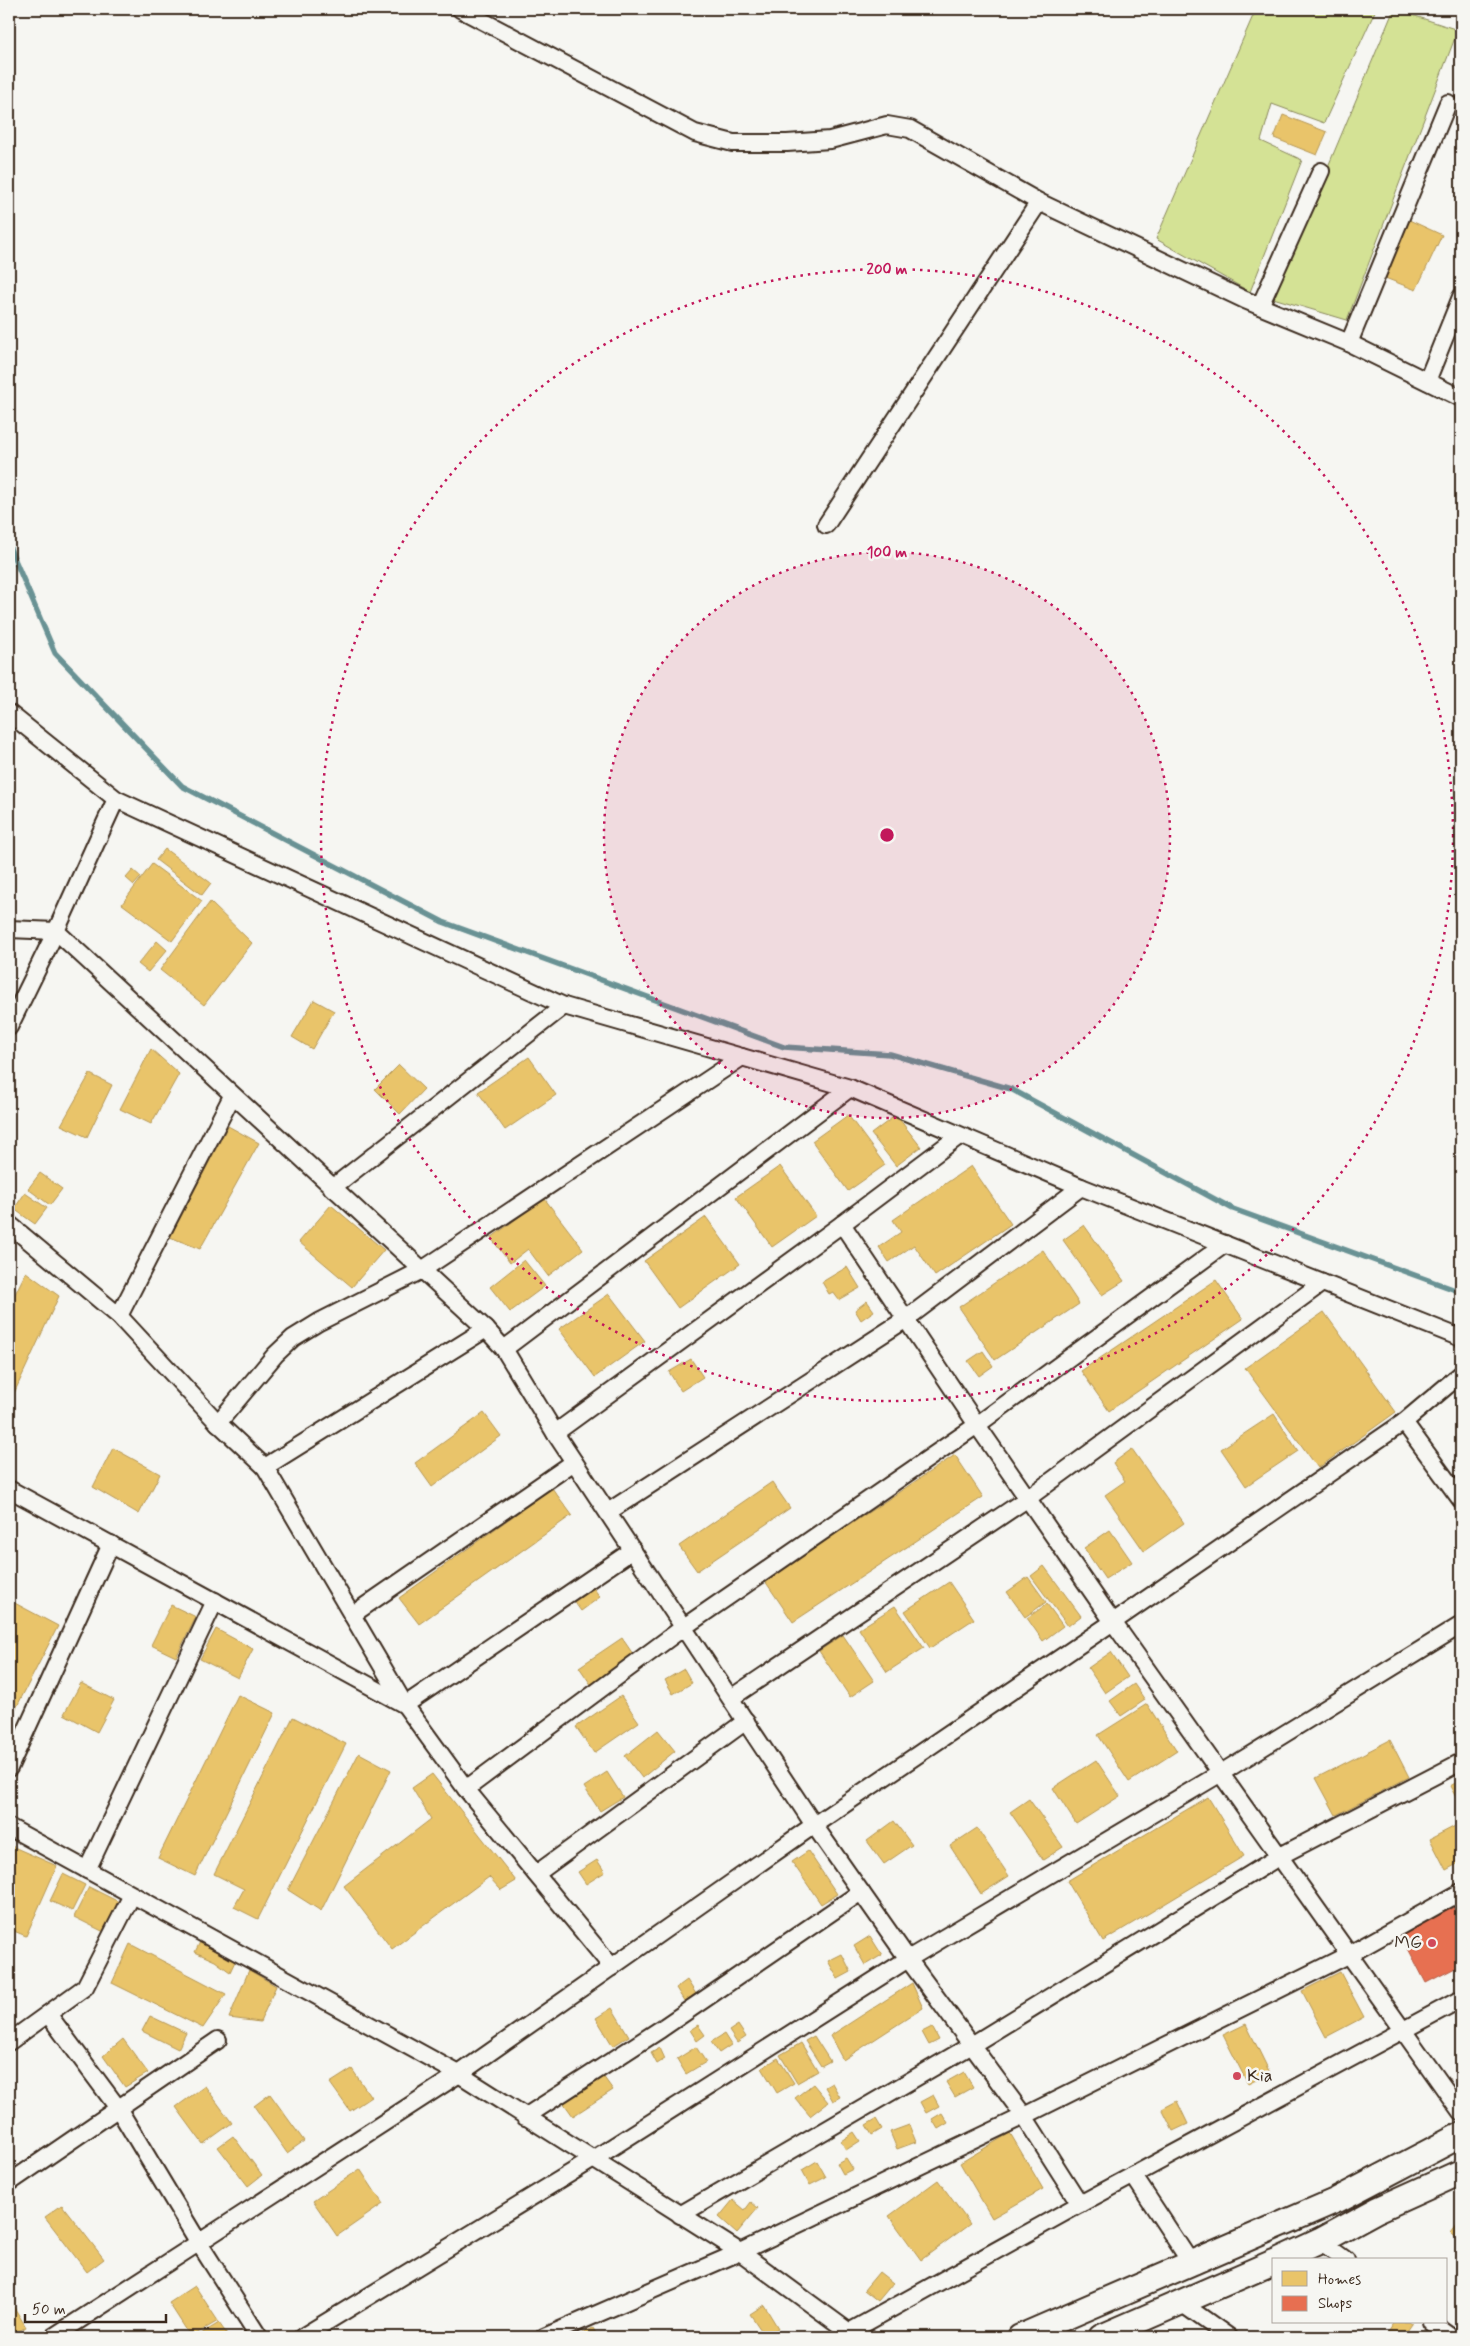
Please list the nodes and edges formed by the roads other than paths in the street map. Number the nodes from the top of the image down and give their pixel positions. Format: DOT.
graph roads {
  1 [pos="460,9"];
  2 [pos="1448,103"];
  3 [pos="1321,171"];
  4 [pos="1039,202"];
  5 [pos="1461,297"];
  6 [pos="1260,306"];
  7 [pos="1349,343"];
  8 [pos="1427,381"];
  9 [pos="1461,398"];
  10 [pos="826,526"];
  11 [pos="9,713"];
  12 [pos="116,799"];
  13 [pos="9,929"];
  14 [pos="56,931"];
  15 [pos="564,1006"];
  16 [pos="9,1027"];
  17 [pos="742,1057"];
  18 [pos="850,1088"];
  19 [pos="232,1096"];
  20 [pos="959,1136"];
  21 [pos="1081,1187"];
  22 [pos="332,1188"];
  23 [pos="9,1224"];
  24 [pos="842,1224"];
  25 [pos="1225,1244"];
  26 [pos="422,1270"];
  27 [pos="1322,1282"];
  28 [pos="119,1316"];
  29 [pos="906,1319"];
  30 [pos="486,1329"];
  31 [pos="1461,1338"];
  32 [pos="504,1349"];
  33 [pos="1461,1374"];
  34 [pos="1404,1422"];
  35 [pos="218,1424"];
  36 [pos="977,1425"];
  37 [pos="555,1433"];
  38 [pos="574,1462"];
  39 [pos="265,1467"];
  40 [pos="9,1489"];
  41 [pos="1028,1498"];
  42 [pos="1461,1500"];
  43 [pos="608,1512"];
  44 [pos="111,1544"];
  45 [pos="633,1550"];
  46 [pos="215,1601"];
  47 [pos="352,1615"];
  48 [pos="1113,1622"];
  49 [pos="1461,1625"];
  50 [pos="684,1627"];
  51 [pos="731,1698"];
  52 [pos="405,1705"];
  53 [pos="746,1721"];
  54 [pos="1461,1762"];
  55 [pos="9,1768"];
  56 [pos="1221,1773"];
  57 [pos="466,1788"];
  58 [pos="814,1824"];
  59 [pos="9,1827"];
  60 [pos="1280,1856"];
  61 [pos="87,1870"];
  62 [pos="536,1874"];
  63 [pos="861,1892"];
  64 [pos="1461,1892"];
  65 [pos="132,1895"];
  66 [pos="1350,1954"];
  67 [pos="908,1959"];
  68 [pos="612,1967"];
  69 [pos="1461,1999"];
  70 [pos="48,2014"];
  71 [pos="1402,2029"];
  72 [pos="218,2040"];
  73 [pos="9,2042"];
  74 [pos="970,2046"];
  75 [pos="459,2074"];
  76 [pos="118,2108"];
  77 [pos="1461,2112"];
  78 [pos="1024,2116"];
  79 [pos="526,2117"];
  80 [pos="1461,2135"];
  81 [pos="592,2160"];
  82 [pos="1461,2172"];
  83 [pos="1133,2175"];
  84 [pos="9,2183"];
  85 [pos="1080,2204"];
  86 [pos="680,2216"];
  87 [pos="1320,2241"];
  88 [pos="198,2243"];
  89 [pos="740,2252"];
  90 [pos="1283,2258"];
  91 [pos="1343,2258"];
  92 [pos="1191,2263"];
  93 [pos="1272,2263"];
  94 [pos="1180,2302"];
  95 [pos="1435,2324"];
  96 [pos="849,2336"];
  97 [pos="1110,2336"];
  98 [pos="53,2337"];
  99 [pos="259,2337"];
  100 [pos="302,2337"];
  101 [pos="544,2337"];
  102 [pos="1020,2337"];
  103 [pos="1229,2337"];
  104 [pos="1452,2337"];
  1 -- 4 [label="street"];
  2 -- 7 [label="street"];
  3 -- 6 [label="street"];
  4 -- 6 [label="street"];
  4 -- 10 [label="street"];
  5 -- 8 [label="street"];
  6 -- 7 [label="street"];
  7 -- 8 [label="street"];
  8 -- 9 [label="street"];
  11 -- 12 [label="street"];
  12 -- 14 [label="street"];
  12 -- 15 [label="street"];
  13 -- 14 [label="street"];
  14 -- 16 [label="street"];
  14 -- 19 [label="street"];
  15 -- 17 [label="street"];
  15 -- 22 [label="street"];
  17 -- 18 [label="street"];
  17 -- 26 [label="street"];
  18 -- 20 [label="street"];
  18 -- 32 [label="street"];
  19 -- 22 [label="street"];
  19 -- 28 [label="street"];
  20 -- 21 [label="street"];
  20 -- 24 [label="street"];
  21 -- 25 [label="street"];
  21 -- 29 [label="street"];
  22 -- 26 [label="street"];
  23 -- 28 [label="street"];
  24 -- 29 [label="street"];
  24 -- 37 [label="street"];
  25 -- 27 [label="street"];
  25 -- 36 [label="street"];
  26 -- 30 [label="street"];
  26 -- 35 [label="street"];
  27 -- 31 [label="street"];
  27 -- 41 [label="street"];
  28 -- 35 [label="street"];
  29 -- 36 [label="street"];
  29 -- 43 [label="street"];
  30 -- 32 [label="street"];
  30 -- 39 [label="street"];
  32 -- 37 [label="street"];
  33 -- 34 [label="street"];
  34 -- 42 [label="street"];
  34 -- 48 [label="street"];
  35 -- 39 [label="street"];
  36 -- 41 [label="street"];
  36 -- 50 [label="street"];
  37 -- 38 [label="street"];
  38 -- 43 [label="street"];
  38 -- 47 [label="street"];
  39 -- 47 [label="street"];
  40 -- 44 [label="street"];
  41 -- 48 [label="street"];
  41 -- 51 [label="street"];
  43 -- 45 [label="street"];
  44 -- 46 [label="street"];
  44 -- 55 [label="street"];
  45 -- 50 [label="street"];
  45 -- 52 [label="street"];
  46 -- 52 [label="street"];
  46 -- 61 [label="street"];
  47 -- 52 [label="street"];
  48 -- 56 [label="street"];
  48 -- 58 [label="street"];
  49 -- 56 [label="street"];
  50 -- 51 [label="street"];
  50 -- 57 [label="street"];
  51 -- 53 [label="street"];
  52 -- 57 [label="street"];
  53 -- 58 [label="street"];
  53 -- 62 [label="street"];
  54 -- 60 [label="street"];
  56 -- 60 [label="street"];
  56 -- 67 [label="street"];
  57 -- 62 [label="street"];
  58 -- 63 [label="street"];
  58 -- 68 [label="street"];
  59 -- 61 [label="street"];
  60 -- 66 [label="street"];
  60 -- 74 [label="street"];
  61 -- 65 [label="street"];
  62 -- 68 [label="street"];
  63 -- 67 [label="street"];
  63 -- 79 [label="street"];
  64 -- 66 [label="street"];
  65 -- 70 [label="street"];
  65 -- 75 [label="street"];
  66 -- 71 [label="street"];
  66 -- 78 [label="street"];
  67 -- 74 [label="street"];
  67 -- 81 [label="street"];
  68 -- 75 [label="street"];
  69 -- 71 [label="street"];
  70 -- 73 [label="street"];
  70 -- 76 [label="street"];
  71 -- 77 [label="street"];
  71 -- 83 [label="street"];
  72 -- 76 [label="street"];
  74 -- 78 [label="street"];
  74 -- 86 [label="street"];
  75 -- 79 [label="street"];
  75 -- 88 [label="street"];
  76 -- 84 [label="street"];
  76 -- 88 [label="street"];
  78 -- 85 [label="street"];
  78 -- 89 [label="street"];
  79 -- 81 [label="street"];
  80 -- 92 [label="main road"];
  81 -- 86 [label="street"];
  81 -- 100 [label="street"];
  82 -- 87 [label="main road"];
  83 -- 85 [label="street"];
  83 -- 92 [label="street"];
  85 -- 96 [label="street"];
  86 -- 89 [label="street"];
  87 -- 90 [label="main road"];
  87 -- 91 [label="street"];
  88 -- 98 [label="street"];
  88 -- 99 [label="street"];
  89 -- 96 [label="street"];
  89 -- 101 [label="street"];
  92 -- 102 [label="main road"];
  93 -- 94 [label="main road"];
  94 -- 97 [label="main road"];
  94 -- 103 [label="street"];
  95 -- 104 [label="street"];
}
